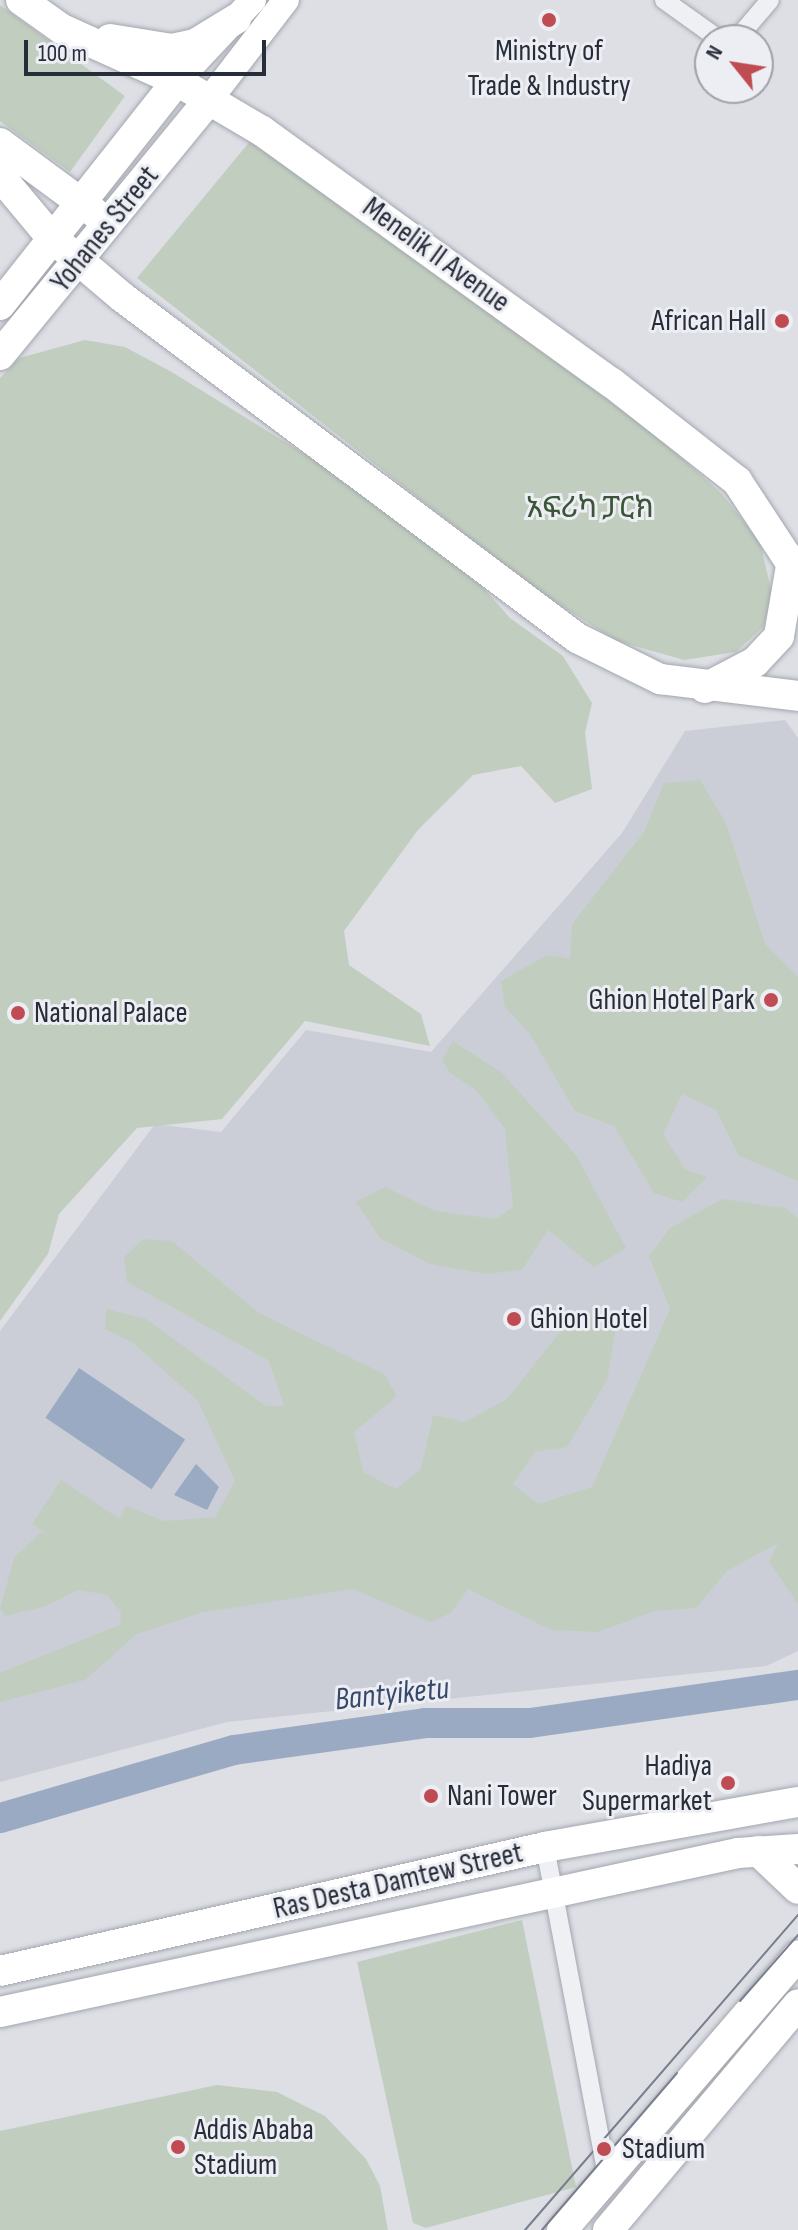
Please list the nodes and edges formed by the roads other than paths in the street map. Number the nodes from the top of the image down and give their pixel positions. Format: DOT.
graph roads {
  1 [pos="21,0"];
  2 [pos="286,0"];
  3 [pos="664,0"];
  4 [pos="770,0"];
  5 [pos="244,9"];
  6 [pos="698,24"];
  7 [pos="750,24"];
  8 [pos="62,29"];
  9 [pos="177,81"];
  10 [pos="209,100"];
  11 [pos="0,143"];
  12 [pos="0,176"];
  13 [pos="81,200"];
  14 [pos="110,226"];
  15 [pos="50,236"];
  16 [pos="80,260"];
  17 [pos="0,305"];
  18 [pos="0,355"];
  19 [pos="795,567"];
  20 [pos="703,689"];
  21 [pos="798,696"];
  22 [pos="798,1802"];
  23 [pos="545,1847"];
  24 [pos="798,1849"];
  25 [pos="758,1851"];
  26 [pos="798,1889"];
  27 [pos="555,1891"];
  28 [pos="798,1956"];
  29 [pos="0,1971"];
  30 [pos="798,2004"];
  31 [pos="0,2012"];
  32 [pos="607,2176"];
  33 [pos="562,2230"];
  34 [pos="608,2230"];
  1 -- 8 [label="main road, Menelik II Avenue"];
  2 -- 10 [label="main road"];
  3 -- 6 [label="street"];
  4 -- 7 [label="street"];
  5 -- 8 [label="main road"];
  5 -- 9 [label="main road"];
  8 -- 9 [label="main road, Menelik II Avenue"];
  9 -- 10 [label="main road, Menelik II Avenue"];
  9 -- 13 [label="main road, Yohanes Street"];
  10 -- 14 [label="main road, Yohanes Street"];
  10 -- 19 [label="main road, Menelik II Avenue"];
  11 -- 13 [label="main road"];
  12 -- 15 [label="main road"];
  13 -- 14 [label="main road"];
  13 -- 15 [label="main road, Yohanes Street"];
  14 -- 16 [label="main road, Yohanes Street"];
  15 -- 16 [label="main road"];
  15 -- 17 [label="main road, Yohanes Street"];
  16 -- 18 [label="main road, Yohanes Street"];
  16 -- 20 [label="main road"];
  19 -- 20 [label="main road"];
  20 -- 21 [label="main road"];
  22 -- 23 [label="main road, Ras Desta Damtew Street"];
  23 -- 27 [label="street"];
  23 -- 29 [label="main road, Ras Desta Damtew Street"];
  24 -- 25 [label="main road, Ras Desta Damtew Street"];
  25 -- 26 [label="main road"];
  25 -- 27 [label="main road, Ras Desta Damtew Street"];
  27 -- 31 [label="main road, Ras Desta Damtew Street"];
  27 -- 32 [label="street"];
  28 -- 32 [label="main road"];
  30 -- 34 [label="main road"];
  32 -- 33 [label="main road"];
}
